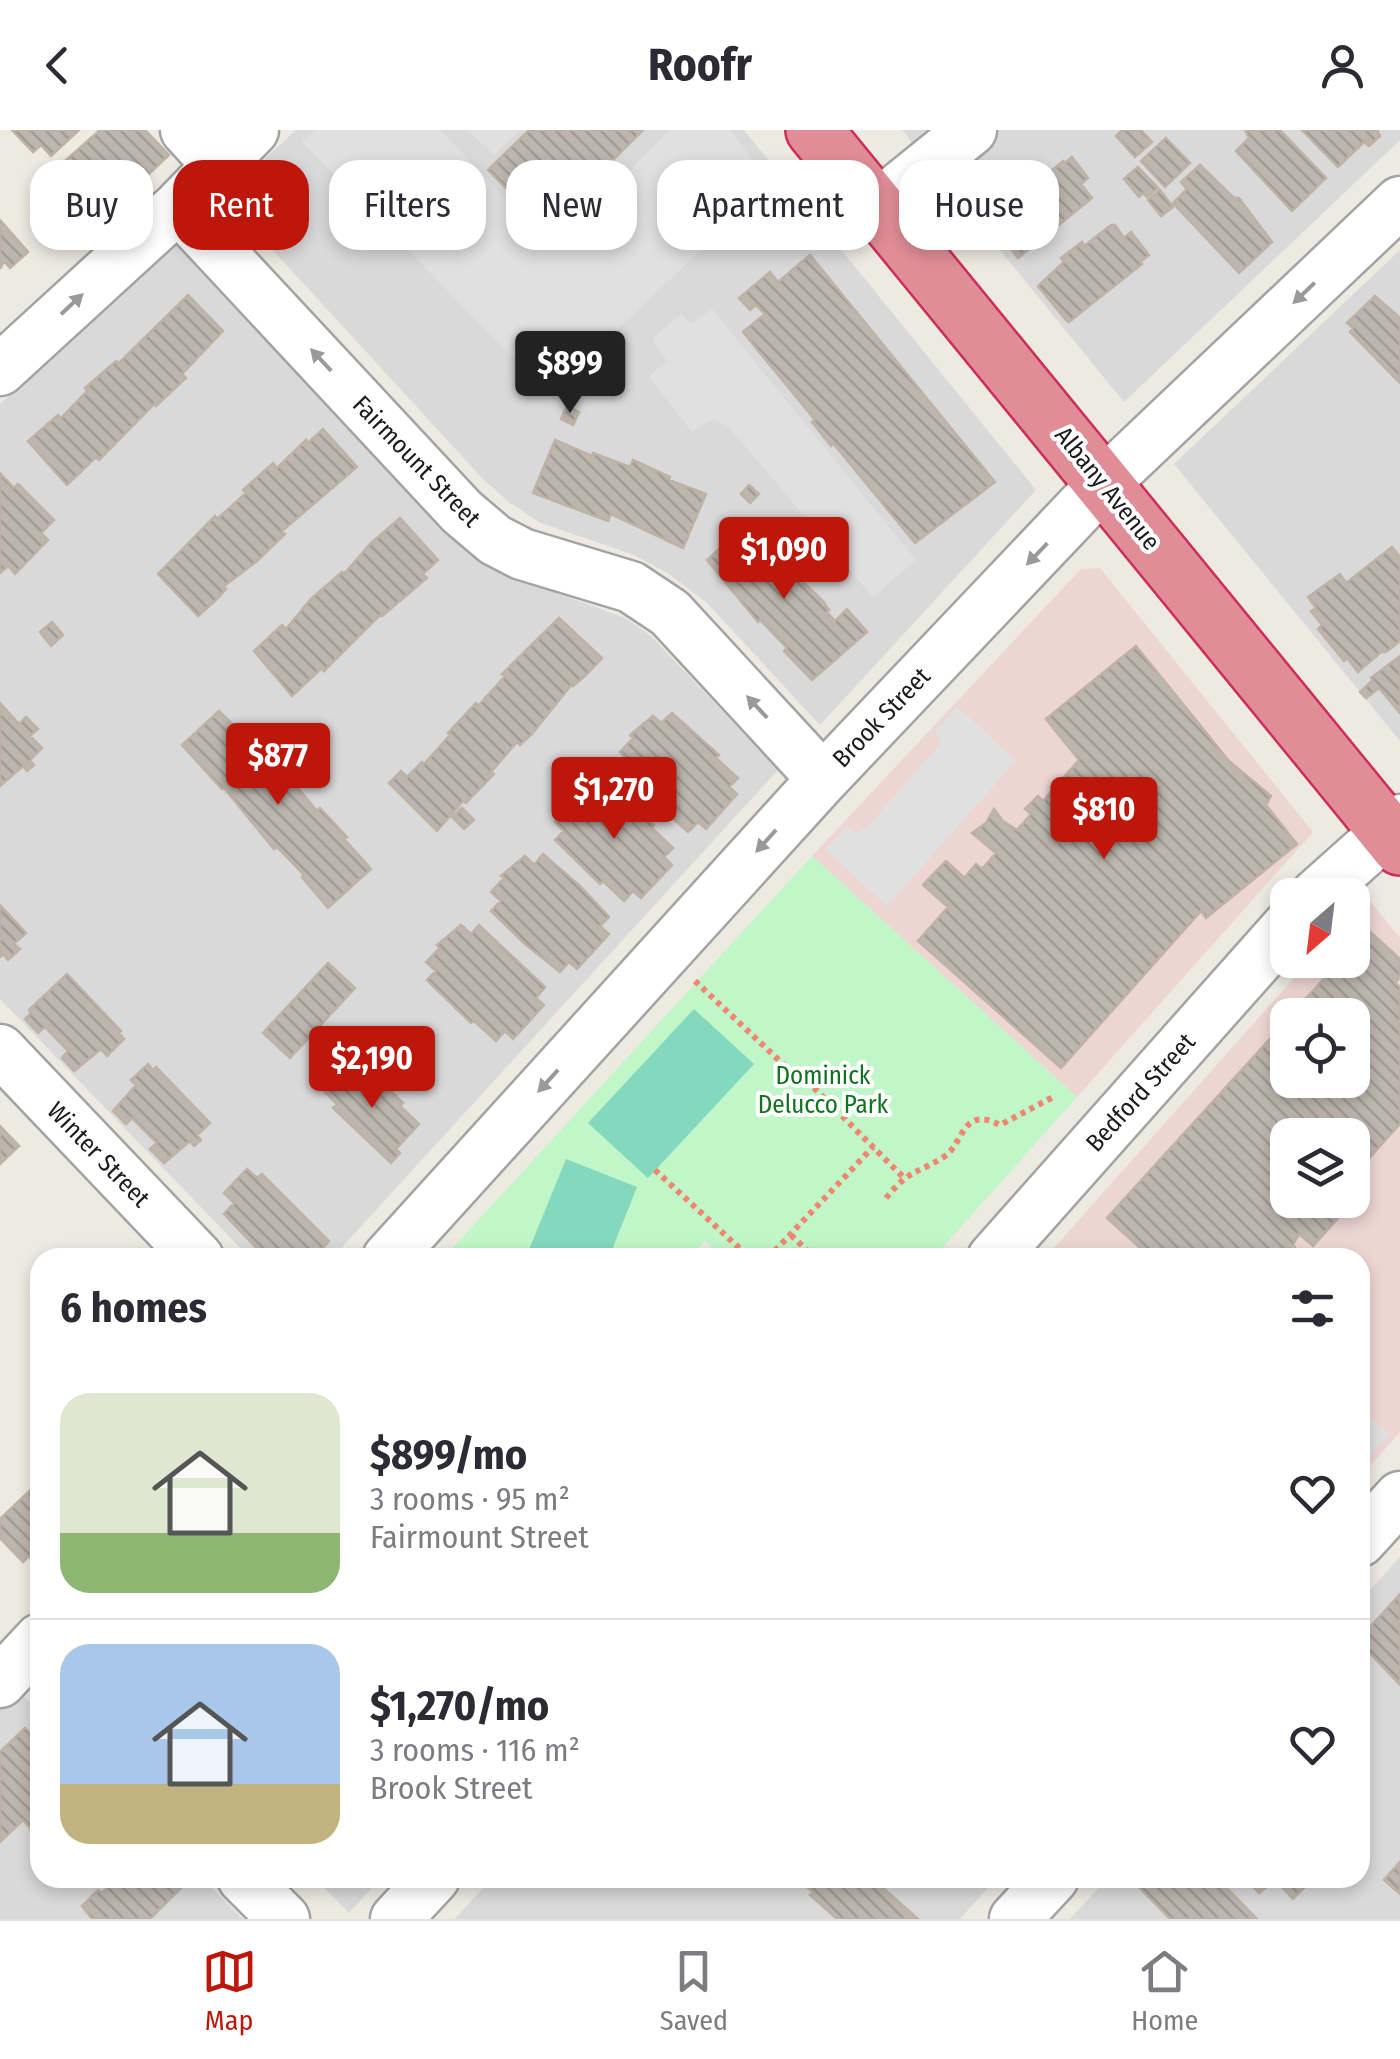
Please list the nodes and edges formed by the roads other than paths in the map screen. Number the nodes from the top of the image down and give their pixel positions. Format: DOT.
graph roads {
  1 [pos="253,130"];
  2 [pos="814,130"];
  3 [pos="972,130"];
  4 [pos="202,147"];
  5 [pos="839,160"];
  6 [pos="1400,202"];
  7 [pos="879,204"];
  8 [pos="879,208"];
  9 [pos="173,211"];
  10 [pos="219,250"];
  11 [pos="0,370"];
  12 [pos="1104,483"];
  13 [pos="823,779"];
  14 [pos="1396,832"];
  15 [pos="1338,878"];
  16 [pos="1270,946"];
  17 [pos="0,1050"];
  18 [pos="188,1248"];
  19 [pos="399,1248"];
  20 [pos="1003,1248"];
  21 [pos="1400,1497"];
  22 [pos="1370,1530"];
  23 [pos="253,1888"];
  24 [pos="425,1888"];
  25 [pos="1044,1888"];
  26 [pos="284,1919"];
  27 [pos="396,1919"];
  28 [pos="1015,1919"];
  1 -- 4 [label="street"];
  2 -- 5 [label="highway, Albany Avenue"];
  3 -- 7 [label="street"];
  6 -- 12 [label="street, Brook Street, one-way"];
  8 -- 12 [label="highway, Albany Avenue"];
  11 -- 9 [label="street, one-way"];
  13 -- 10 [label="street, Fairmount Street, one-way"];
  12 -- 13 [label="street, Brook Street, one-way"];
  12 -- 14 [label="highway, Albany Avenue"];
  13 -- 19 [label="street, Brook Street, one-way"];
  14 -- 15 [label="street"];
  16 -- 20 [label="street, Bedford Street"];
  17 -- 18 [label="street, Winter Street"];
  21 -- 22 [label="street"];
  23 -- 26 [label="street"];
  24 -- 27 [label="street"];
  25 -- 28 [label="street"];
}
